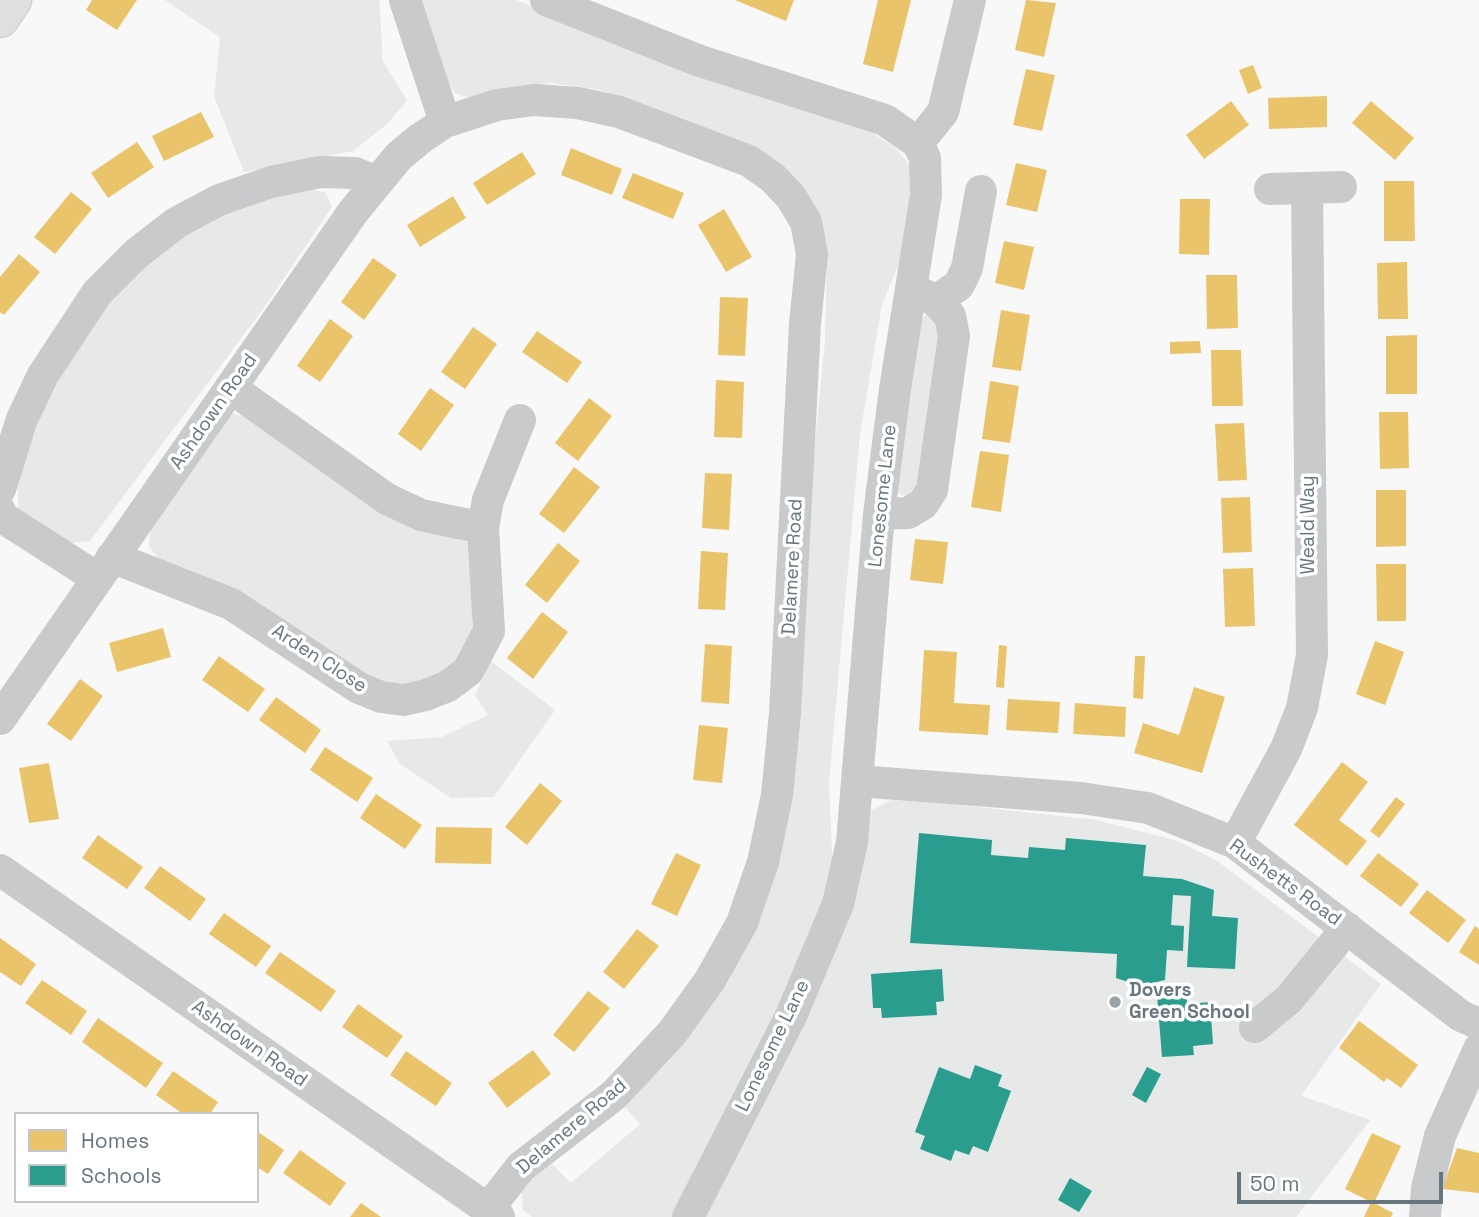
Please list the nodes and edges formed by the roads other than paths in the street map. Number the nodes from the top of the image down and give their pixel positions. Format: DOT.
graph roads {
  1 [pos="12,0"];
  2 [pos="405,0"];
  3 [pos="547,0"];
  4 [pos="970,0"];
  5 [pos="0,18"];
  6 [pos="445,122"];
  7 [pos="918,143"];
  8 [pos="376,182"];
  9 [pos="1341,187"];
  10 [pos="1270,188"];
  11 [pos="1307,189"];
  12 [pos="981,191"];
  13 [pos="924,295"];
  14 [pos="231,387"];
  15 [pos="520,420"];
  16 [pos="0,489"];
  17 [pos="0,511"];
  18 [pos="879,514"];
  19 [pos="483,528"];
  20 [pos="105,568"];
  21 [pos="0,719"];
  22 [pos="857,781"];
  23 [pos="1235,843"];
  24 [pos="0,870"];
  25 [pos="1347,928"];
  26 [pos="1479,1024"];
  27 [pos="1255,1027"];
  28 [pos="1479,1049"];
  29 [pos="493,1213"];
  30 [pos="688,1217"];
  31 [pos="1425,1217"];
  1 -- 5 [label="main road"];
  2 -- 6 [label="street"];
  3 -- 7 [label="street"];
  4 -- 7 [label="street"];
  6 -- 8 [label="street, Ashdown Road"];
  6 -- 29 [label="street, Delamere Road"];
  7 -- 13 [label="street, Lonesome Lane"];
  8 -- 14 [label="street, Ashdown Road"];
  8 -- 16 [label="street"];
  9 -- 11 [label="street"];
  10 -- 11 [label="street"];
  11 -- 23 [label="street, Weald Way"];
  12 -- 13 [label="street"];
  13 -- 18 [label="street, Lonesome Lane"];
  13 -- 18 [label="street"];
  14 -- 19 [label="street"];
  14 -- 20 [label="street, Ashdown Road"];
  15 -- 19 [label="street, Arden Close"];
  17 -- 20 [label="street, Arden Close"];
  18 -- 22 [label="street, Lonesome Lane"];
  19 -- 20 [label="street, Arden Close"];
  20 -- 21 [label="street, Ashdown Road"];
  22 -- 23 [label="street, Rushetts Road"];
  22 -- 30 [label="street, Lonesome Lane"];
  23 -- 25 [label="street, Rushetts Road"];
  24 -- 29 [label="street, Ashdown Road"];
  25 -- 26 [label="street, Rushetts Road"];
  25 -- 27 [label="street"];
  28 -- 31 [label="street"];
}
